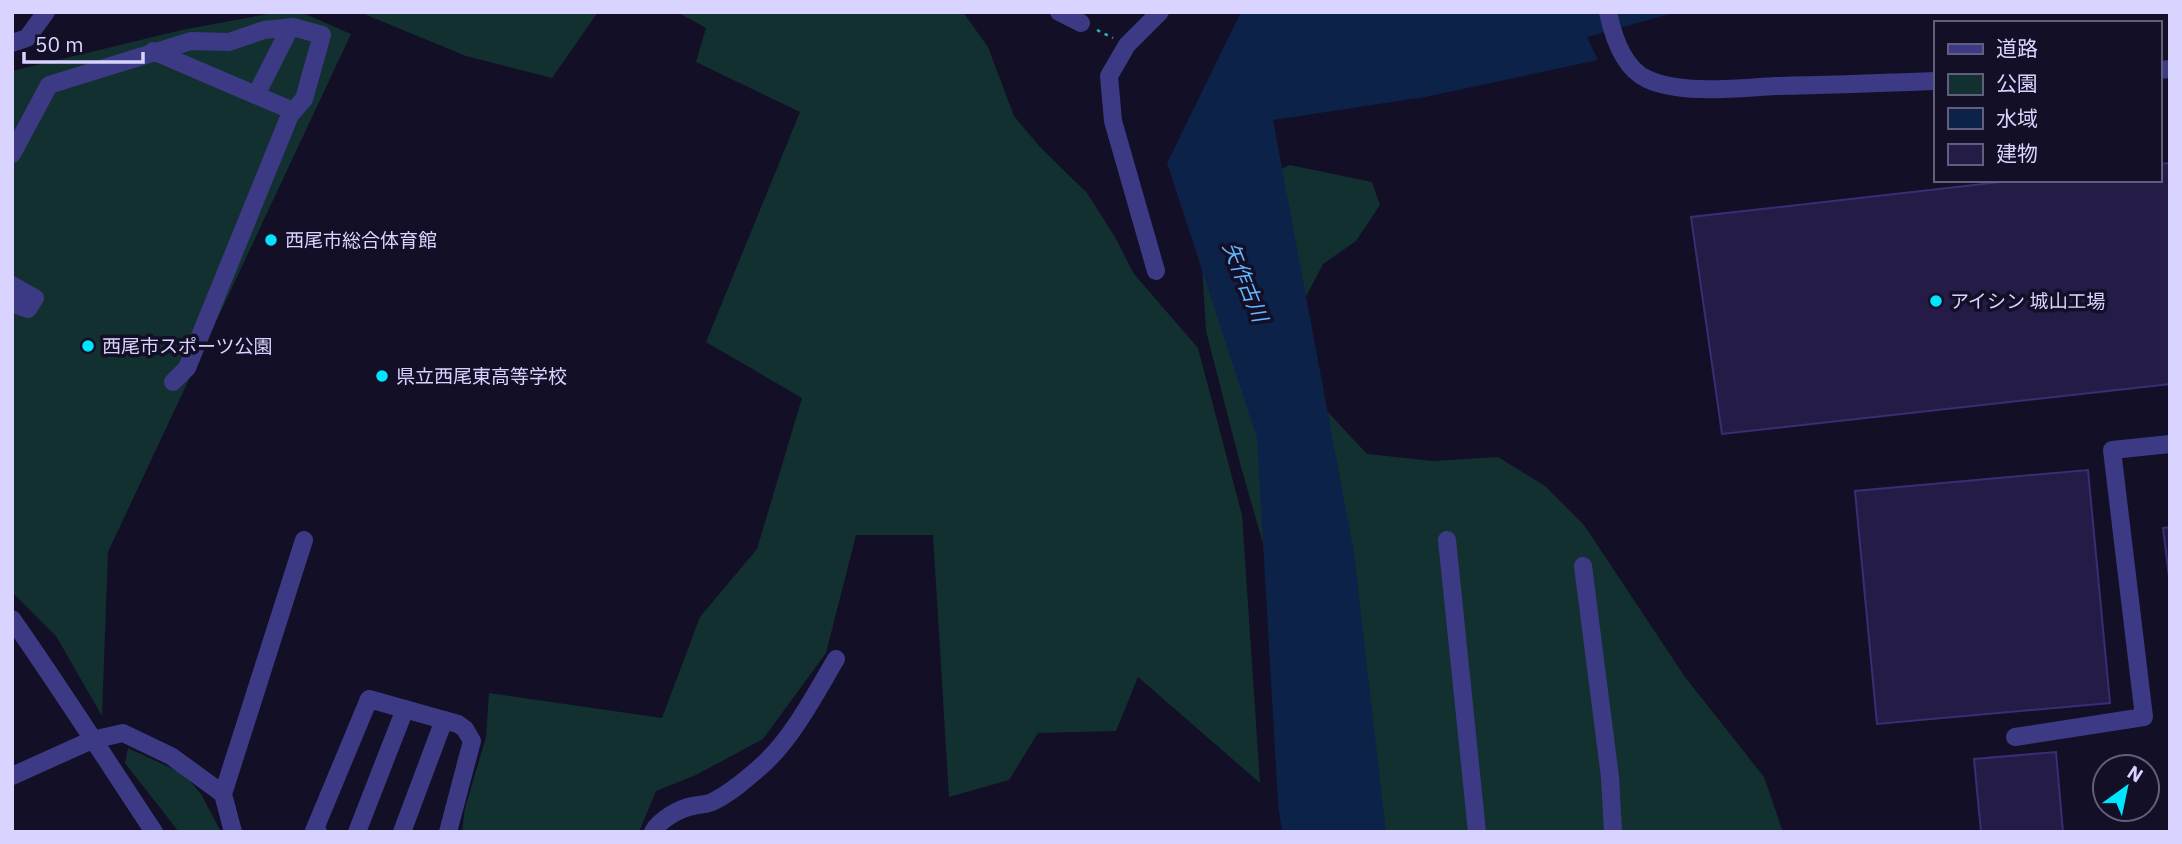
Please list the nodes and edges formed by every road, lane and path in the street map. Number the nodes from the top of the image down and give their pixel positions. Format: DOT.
graph roads {
  1 [pos="46,12"];
  2 [pos="1059,12"];
  3 [pos="1160,12"];
  4 [pos="1608,14"];
  5 [pos="1081,23"];
  6 [pos="290,28"];
  7 [pos="12,43"];
  8 [pos="1128,45"];
  9 [pos="153,51"];
  10 [pos="1934,81"];
  11 [pos="256,95"];
  12 [pos="293,111"];
  13 [pos="13,150"];
  14 [pos="1156,271"];
  15 [pos="12,285"];
  16 [pos="12,303"];
  17 [pos="173,382"];
  18 [pos="2170,444"];
  19 [pos="304,540"];
  20 [pos="1447,540"];
  21 [pos="1583,566"];
  22 [pos="12,619"];
  23 [pos="836,659"];
  24 [pos="405,709"];
  25 [pos="444,720"];
  26 [pos="2015,737"];
  27 [pos="93,740"];
  28 [pos="12,776"];
  29 [pos="223,794"];
  30 [pos="154,832"];
  31 [pos="233,832"];
  32 [pos="318,832"];
  33 [pos="356,832"];
  34 [pos="402,832"];
  35 [pos="448,832"];
  36 [pos="653,832"];
  37 [pos="1477,832"];
  38 [pos="1613,832"];
  1 -- 7 [label="street"];
  2 -- 5 [label="street"];
  3 -- 8 [label="street"];
  4 -- 10 [label="street"];
  5 -- 8 [label="path"];
  6 -- 9 [label="street"];
  6 -- 11 [label="street"];
  6 -- 12 [label="street"];
  8 -- 14 [label="street"];
  9 -- 11 [label="street"];
  9 -- 13 [label="street"];
  11 -- 12 [label="street"];
  12 -- 17 [label="street"];
  15 -- 16 [label="street"];
  18 -- 26 [label="street"];
  19 -- 29 [label="street"];
  20 -- 37 [label="street"];
  21 -- 38 [label="street"];
  22 -- 27 [label="street"];
  23 -- 36 [label="street"];
  24 -- 25 [label="street"];
  24 -- 32 [label="street"];
  24 -- 33 [label="street"];
  25 -- 34 [label="street"];
  25 -- 35 [label="street"];
  27 -- 28 [label="street"];
  27 -- 29 [label="street"];
  27 -- 30 [label="street"];
  29 -- 31 [label="street"];
}
